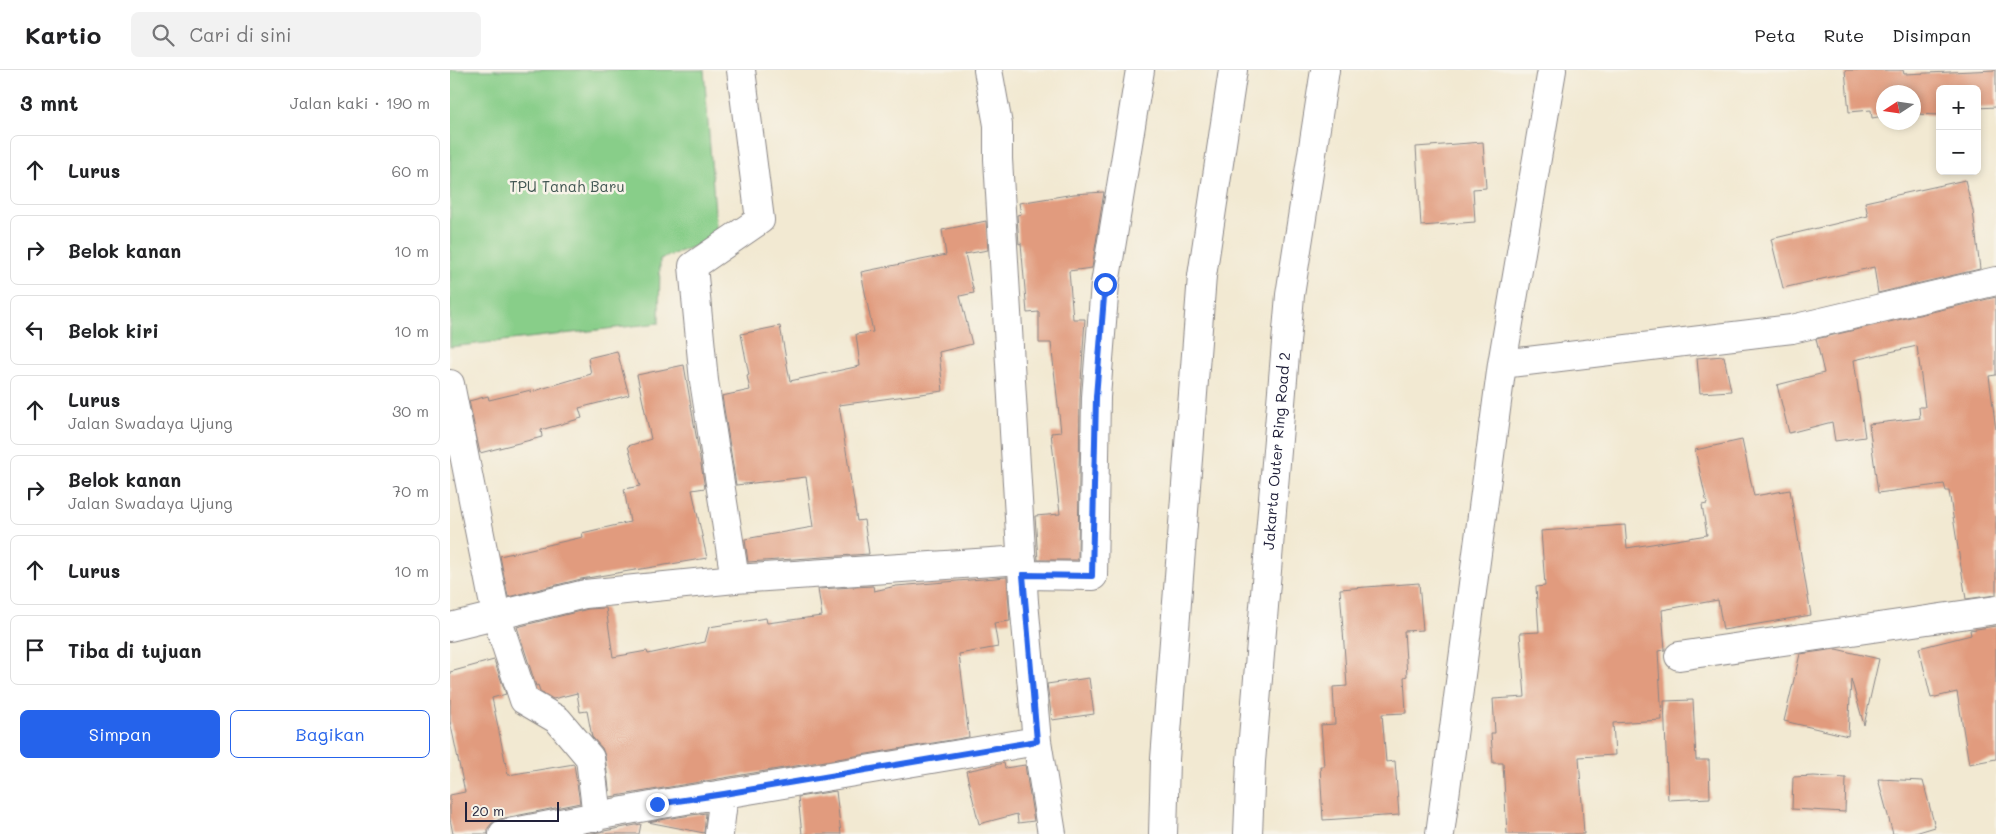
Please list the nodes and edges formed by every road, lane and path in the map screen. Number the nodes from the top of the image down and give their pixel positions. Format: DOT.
graph roads {
  1 [pos="742,70"];
  2 [pos="988,70"];
  3 [pos="1140,70"];
  4 [pos="1234,70"];
  5 [pos="1324,70"];
  6 [pos="1552,70"];
  7 [pos="1996,281"];
  8 [pos="1502,364"];
  9 [pos="450,384"];
  10 [pos="735,579"];
  11 [pos="1023,579"];
  12 [pos="1996,610"];
  13 [pos="496,616"];
  14 [pos="450,627"];
  15 [pos="1679,656"];
  16 [pos="1037,741"];
  17 [pos="724,794"];
  18 [pos="597,817"];
  19 [pos="503,834"];
  20 [pos="718,834"];
  21 [pos="1052,834"];
  22 [pos="1163,834"];
  23 [pos="1248,834"];
  24 [pos="1440,834"];
  1 -- 10 [label="main road"];
  2 -- 11 [label="main road"];
  3 -- 11 [label="main road"];
  4 -- 22 [label="main road"];
  5 -- 23 [label="main road, Jakarta Outer Ring Road 2"];
  6 -- 8 [label="main road"];
  7 -- 8 [label="main road"];
  8 -- 24 [label="main road"];
  9 -- 13 [label="main road"];
  10 -- 11 [label="main road"];
  10 -- 13 [label="main road"];
  11 -- 16 [label="main road"];
  12 -- 15 [label="main road"];
  13 -- 14 [label="main road"];
  13 -- 18 [label="main road"];
  16 -- 17 [label="main road"];
  16 -- 21 [label="main road"];
  17 -- 18 [label="main road"];
  17 -- 20 [label="main road"];
  18 -- 19 [label="main road"];
}
